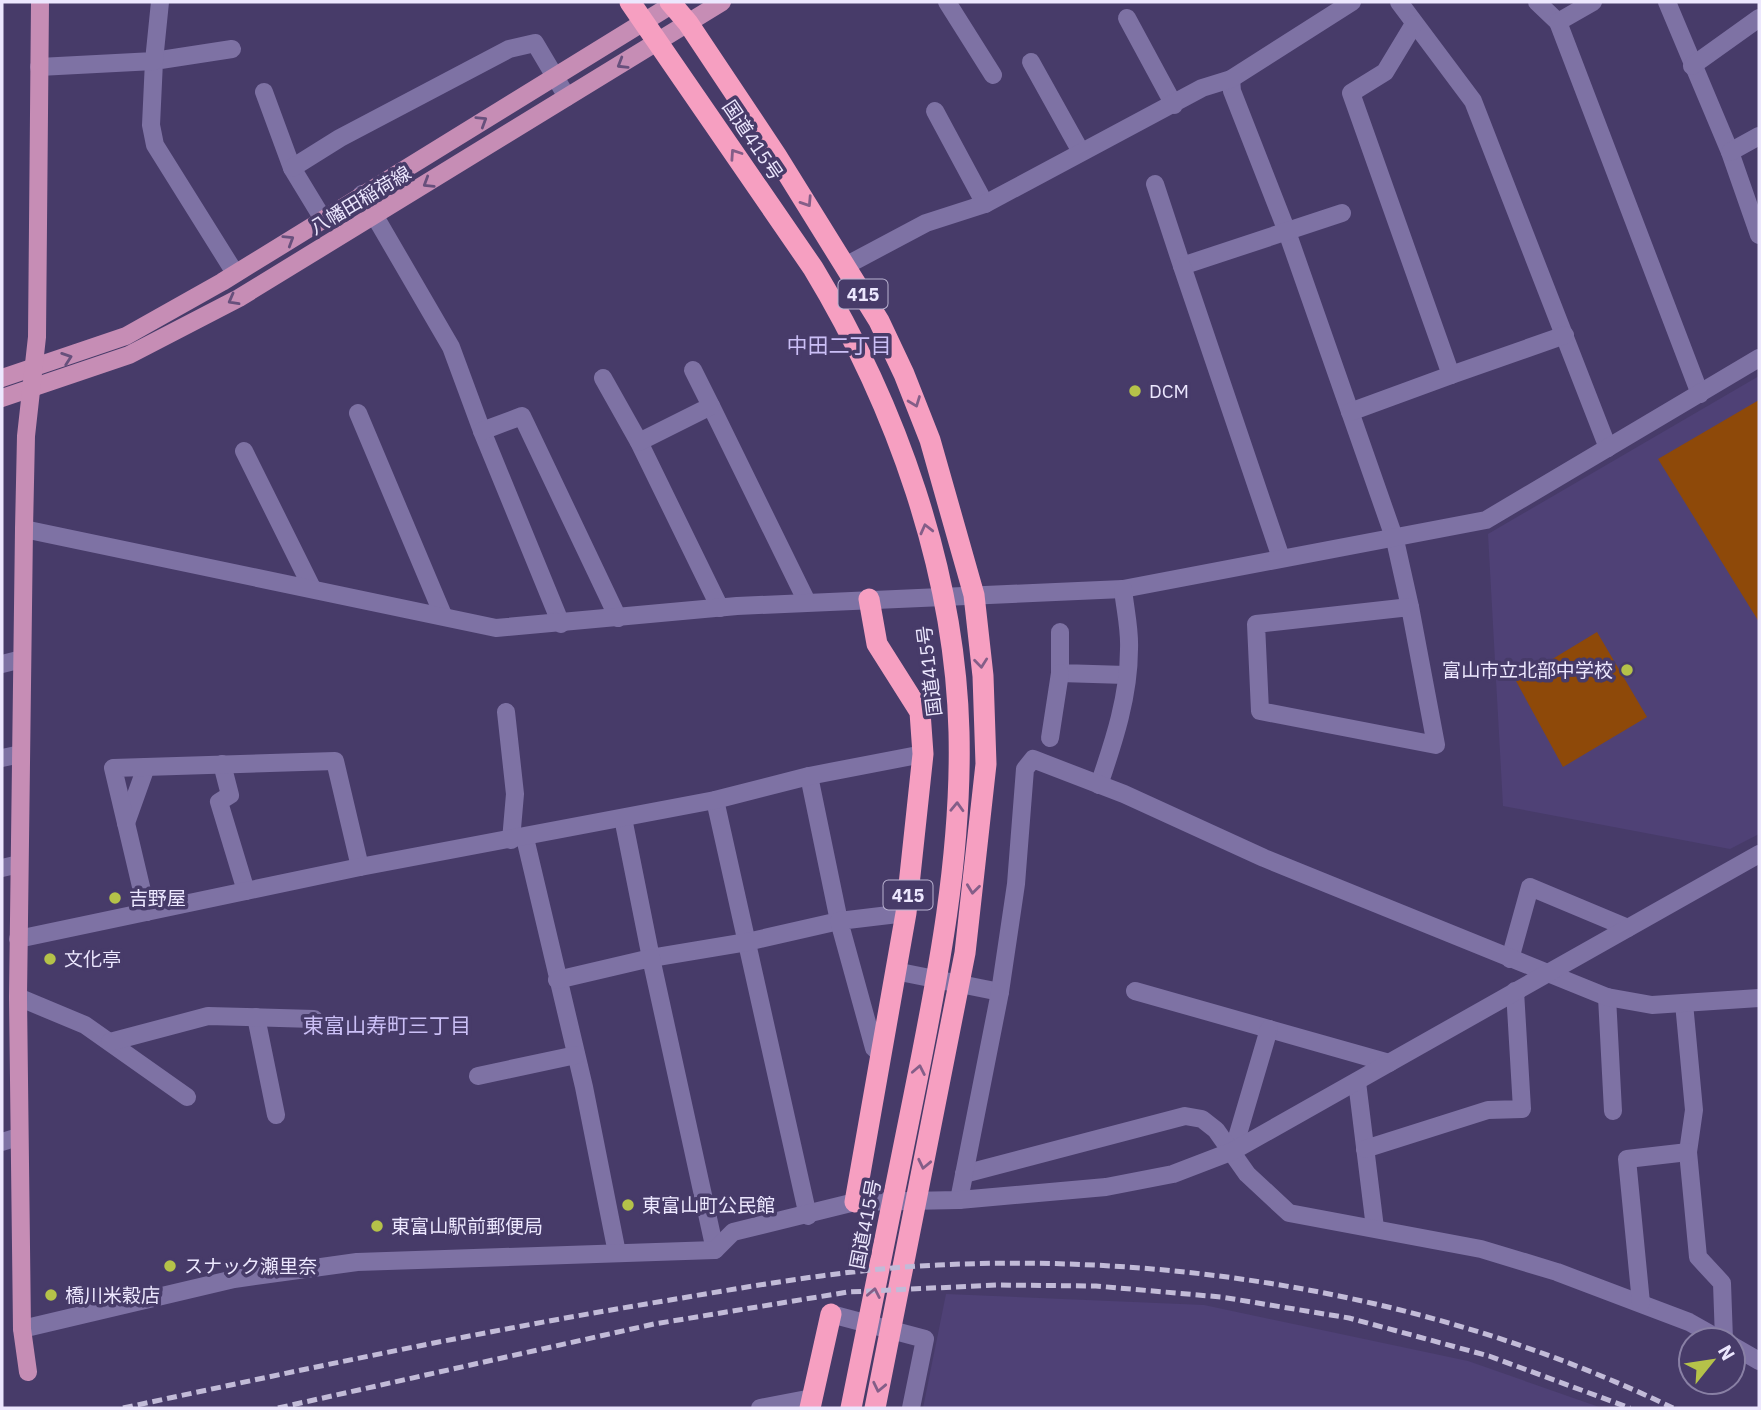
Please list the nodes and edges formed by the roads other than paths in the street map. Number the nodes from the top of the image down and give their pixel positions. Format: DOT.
graph roads {
  1 [pos="40,2"];
  2 [pos="160,2"];
  3 [pos="630,2"];
  4 [pos="722,2"];
  5 [pos="947,2"];
  6 [pos="1352,2"];
  7 [pos="1399,2"];
  8 [pos="1536,2"];
  9 [pos="1594,2"];
  10 [pos="1667,2"];
  11 [pos="673,3"];
  12 [pos="1127,18"];
  13 [pos="1759,18"];
  14 [pos="643,21"];
  15 [pos="1558,22"];
  16 [pos="688,23"];
  17 [pos="1415,24"];
  18 [pos="660,42"];
  19 [pos="232,49"];
  20 [pos="154,61"];
  21 [pos="1031,62"];
  22 [pos="1692,66"];
  23 [pos="39,67"];
  24 [pos="993,75"];
  25 [pos="554,77"];
  26 [pos="1231,79"];
  27 [pos="264,92"];
  28 [pos="567,97"];
  29 [pos="1174,105"];
  30 [pos="935,111"];
  31 [pos="1759,136"];
  32 [pos="1081,152"];
  33 [pos="1730,152"];
  34 [pos="292,168"];
  35 [pos="1155,184"];
  36 [pos="362,194"];
  37 [pos="985,204"];
  38 [pos="1342,213"];
  39 [pos="375,215"];
  40 [pos="323,219"];
  41 [pos="1286,229"];
  42 [pos="1759,235"];
  43 [pos="846,265"];
  44 [pos="1182,266"];
  45 [pos="235,274"];
  46 [pos="1565,335"];
  47 [pos="1759,358"];
  48 [pos="35,369"];
  49 [pos="693,370"];
  50 [pos="1451,375"];
  51 [pos="2,378"];
  52 [pos="603,378"];
  53 [pos="31,390"];
  54 [pos="1700,394"];
  55 [pos="2,398"];
  56 [pos="711,406"];
  57 [pos="1350,412"];
  58 [pos="358,413"];
  59 [pos="482,431"];
  60 [pos="639,442"];
  61 [pos="1608,448"];
  62 [pos="244,451"];
  63 [pos="23,529"];
  64 [pos="1395,540"];
  65 [pos="1281,558"];
  66 [pos="312,588"];
  67 [pos="1123,589"];
  68 [pos="942,595"];
  69 [pos="974,595"];
  70 [pos="870,599"];
  71 [pos="807,602"];
  72 [pos="1410,607"];
  73 [pos="720,608"];
  74 [pos="443,615"];
  75 [pos="618,618"];
  76 [pos="561,624"];
  77 [pos="1060,632"];
  78 [pos="22,659"];
  79 [pos="2,664"];
  80 [pos="1060,673"];
  81 [pos="1126,675"];
  82 [pos="506,712"];
  83 [pos="1050,738"];
  84 [pos="21,754"];
  85 [pos="923,754"];
  86 [pos="2,758"];
  87 [pos="222,764"];
  88 [pos="146,767"];
  89 [pos="809,776"];
  90 [pos="1099,785"];
  91 [pos="715,800"];
  92 [pos="623,818"];
  93 [pos="126,823"];
  94 [pos="518,839"];
  95 [pos="1759,854"];
  96 [pos="10,866"];
  97 [pos="360,867"];
  98 [pos="246,891"];
  99 [pos="147,912"];
  100 [pos="906,913"];
  101 [pos="839,921"];
  102 [pos="1628,928"];
  103 [pos="18,939"];
  104 [pos="747,942"];
  105 [pos="651,958"];
  106 [pos="1510,959"];
  107 [pos="895,971"];
  108 [pos="1548,972"];
  109 [pos="557,980"];
  110 [pos="1515,991"];
  111 [pos="1000,992"];
  112 [pos="1135,992"];
  113 [pos="18,997"];
  114 [pos="1607,997"];
  115 [pos="1759,998"];
  116 [pos="1684,1003"];
  117 [pos="256,1017"];
  118 [pos="314,1019"];
  119 [pos="1269,1029"];
  120 [pos="110,1042"];
  121 [pos="880,1054"];
  122 [pos="576,1055"];
  123 [pos="1389,1063"];
  124 [pos="478,1076"];
  125 [pos="1357,1082"];
  126 [pos="187,1097"];
  127 [pos="1613,1111"];
  128 [pos="276,1115"];
  129 [pos="10,1140"];
  130 [pos="1365,1149"];
  131 [pos="1233,1151"];
  132 [pos="1688,1152"];
  133 [pos="964,1174"];
  134 [pos="959,1199"];
  135 [pos="855,1202"];
  136 [pos="808,1216"];
  137 [pos="1375,1228"];
  138 [pos="715,1250"];
  139 [pos="617,1253"];
  140 [pos="1641,1303"];
  141 [pos="831,1314"];
  142 [pos="1697,1326"];
  143 [pos="1723,1326"];
  144 [pos="22,1329"];
  145 [pos="28,1372"];
  146 [pos="811,1403"];
  147 [pos="760,1408"];
  148 [pos="851,1408"];
  149 [pos="875,1408"];
  150 [pos="911,1408"];
  1 -- 23 [label="main road"];
  2 -- 20 [label="street"];
  3 -- 14 [label="highway, 国道415号 / 415"];
  4 -- 16 [label="main road, 八幡田稲荷線"];
  5 -- 24 [label="street"];
  6 -- 26 [label="street"];
  7 -- 17 [label="street"];
  8 -- 15 [label="street"];
  9 -- 15 [label="street"];
  10 -- 22 [label="street"];
  11 -- 14 [label="main road, 八幡田稲荷線"];
  11 -- 16 [label="highway, 国道415号 / 415"];
  12 -- 29 [label="street"];
  13 -- 22 [label="street"];
  14 -- 18 [label="highway, 国道415号 / 415"];
  14 -- 25 [label="main road, 八幡田稲荷線"];
  15 -- 54 [label="street"];
  16 -- 18 [label="main road, 八幡田稲荷線"];
  16 -- 43 [label="highway, 国道415号 / 415, one-way"];
  17 -- 46 [label="street"];
  17 -- 50 [label="street"];
  18 -- 28 [label="main road, 八幡田稲荷線, one-way"];
  68 -- 18 [label="highway, 国道415号 / 415, one-way"];
  19 -- 20 [label="street"];
  20 -- 23 [label="street"];
  20 -- 45 [label="street"];
  21 -- 32 [label="street"];
  22 -- 33 [label="street"];
  23 -- 48 [label="main road"];
  25 -- 28 [label="street"];
  25 -- 34 [label="street"];
  36 -- 25 [label="main road, 八幡田稲荷線, one-way"];
  26 -- 29 [label="street"];
  26 -- 41 [label="street"];
  27 -- 34 [label="street"];
  28 -- 39 [label="main road, 八幡田稲荷線, one-way"];
  29 -- 32 [label="street"];
  30 -- 37 [label="street"];
  31 -- 33 [label="street"];
  32 -- 37 [label="street"];
  33 -- 42 [label="street"];
  34 -- 40 [label="street"];
  35 -- 44 [label="street"];
  36 -- 39 [label="street"];
  36 -- 40 [label="main road, 八幡田稲荷線"];
  37 -- 43 [label="street"];
  38 -- 41 [label="street"];
  39 -- 53 [label="main road, 八幡田稲荷線, one-way"];
  39 -- 59 [label="street"];
  45 -- 40 [label="main road, 八幡田稲荷線, one-way"];
  41 -- 44 [label="street"];
  41 -- 57 [label="street"];
  43 -- 69 [label="highway, 国道415号 / 415, one-way"];
  44 -- 65 [label="street"];
  48 -- 45 [label="main road, 八幡田稲荷線, one-way"];
  46 -- 50 [label="street"];
  46 -- 61 [label="street"];
  47 -- 54 [label="street"];
  48 -- 51 [label="main road, 八幡田稲荷線"];
  48 -- 53 [label="main road"];
  49 -- 56 [label="street"];
  50 -- 57 [label="street"];
  52 -- 60 [label="street"];
  53 -- 55 [label="main road, 八幡田稲荷線"];
  53 -- 63 [label="main road"];
  54 -- 61 [label="street"];
  56 -- 60 [label="street"];
  56 -- 71 [label="street"];
  57 -- 64 [label="street"];
  58 -- 74 [label="street"];
  59 -- 75 [label="street"];
  59 -- 76 [label="street"];
  60 -- 73 [label="street"];
  61 -- 64 [label="street"];
  62 -- 66 [label="street"];
  63 -- 66 [label="street"];
  63 -- 78 [label="main road"];
  64 -- 65 [label="street"];
  64 -- 72 [label="street"];
  65 -- 67 [label="street"];
  66 -- 74 [label="street"];
  67 -- 69 [label="street"];
  67 -- 81 [label="street"];
  68 -- 69 [label="street"];
  68 -- 70 [label="street"];
  148 -- 68 [label="highway, 国道415号 / 415, one-way"];
  69 -- 149 [label="highway, 国道415号 / 415, one-way"];
  70 -- 71 [label="street"];
  70 -- 85 [label="highway, 国道415号 / 415"];
  71 -- 73 [label="street"];
  72 -- 72 [label="street"];
  73 -- 75 [label="street"];
  74 -- 76 [label="street"];
  75 -- 76 [label="street"];
  77 -- 80 [label="street"];
  78 -- 79 [label="street"];
  78 -- 84 [label="main road"];
  80 -- 81 [label="street"];
  80 -- 83 [label="street"];
  81 -- 90 [label="street"];
  82 -- 94 [label="street"];
  84 -- 86 [label="street"];
  84 -- 96 [label="main road"];
  85 -- 89 [label="street"];
  85 -- 100 [label="highway, 国道415号 / 415"];
  87 -- 88 [label="street"];
  87 -- 97 [label="street"];
  87 -- 98 [label="street"];
  88 -- 93 [label="street"];
  88 -- 93 [label="street"];
  89 -- 91 [label="street"];
  89 -- 101 [label="street"];
  90 -- 106 [label="street"];
  90 -- 111 [label="street"];
  91 -- 92 [label="street"];
  91 -- 104 [label="street"];
  92 -- 94 [label="street"];
  92 -- 105 [label="street"];
  93 -- 99 [label="street"];
  94 -- 97 [label="street"];
  94 -- 109 [label="street"];
  95 -- 102 [label="street"];
  96 -- 103 [label="main road"];
  97 -- 98 [label="street"];
  98 -- 99 [label="street"];
  99 -- 103 [label="street"];
  100 -- 101 [label="street"];
  100 -- 107 [label="highway, 国道415号 / 415"];
  101 -- 104 [label="street"];
  101 -- 121 [label="street"];
  102 -- 106 [label="street"];
  102 -- 108 [label="street"];
  103 -- 113 [label="main road"];
  104 -- 105 [label="street"];
  104 -- 136 [label="street"];
  105 -- 109 [label="street"];
  105 -- 138 [label="street"];
  106 -- 108 [label="street"];
  107 -- 111 [label="street"];
  107 -- 121 [label="highway, 国道415号 / 415"];
  108 -- 110 [label="street"];
  108 -- 114 [label="street"];
  109 -- 122 [label="street"];
  110 -- 123 [label="street"];
  110 -- 130 [label="street"];
  111 -- 133 [label="street"];
  112 -- 119 [label="street"];
  113 -- 120 [label="street"];
  113 -- 129 [label="main road"];
  114 -- 116 [label="street"];
  114 -- 127 [label="street"];
  115 -- 116 [label="street"];
  116 -- 132 [label="street"];
  117 -- 118 [label="street"];
  117 -- 120 [label="street"];
  117 -- 128 [label="street"];
  119 -- 123 [label="street"];
  119 -- 131 [label="street"];
  120 -- 126 [label="street"];
  121 -- 135 [label="highway, 国道415号 / 415"];
  122 -- 124 [label="street"];
  122 -- 139 [label="street"];
  123 -- 125 [label="street"];
  125 -- 130 [label="street"];
  125 -- 131 [label="street"];
  129 -- 144 [label="main road"];
  130 -- 137 [label="street"];
  131 -- 133 [label="street"];
  131 -- 134 [label="street"];
  131 -- 137 [label="street"];
  132 -- 140 [label="street"];
  132 -- 143 [label="street"];
  133 -- 134 [label="street"];
  134 -- 135 [label="street"];
  135 -- 136 [label="street"];
  136 -- 138 [label="street"];
  137 -- 140 [label="street"];
  138 -- 139 [label="street"];
  139 -- 144 [label="street"];
  140 -- 142 [label="street"];
  141 -- 146 [label="highway"];
  141 -- 150 [label="street"];
  144 -- 145 [label="main road"];
  146 -- 147 [label="street"];
}
